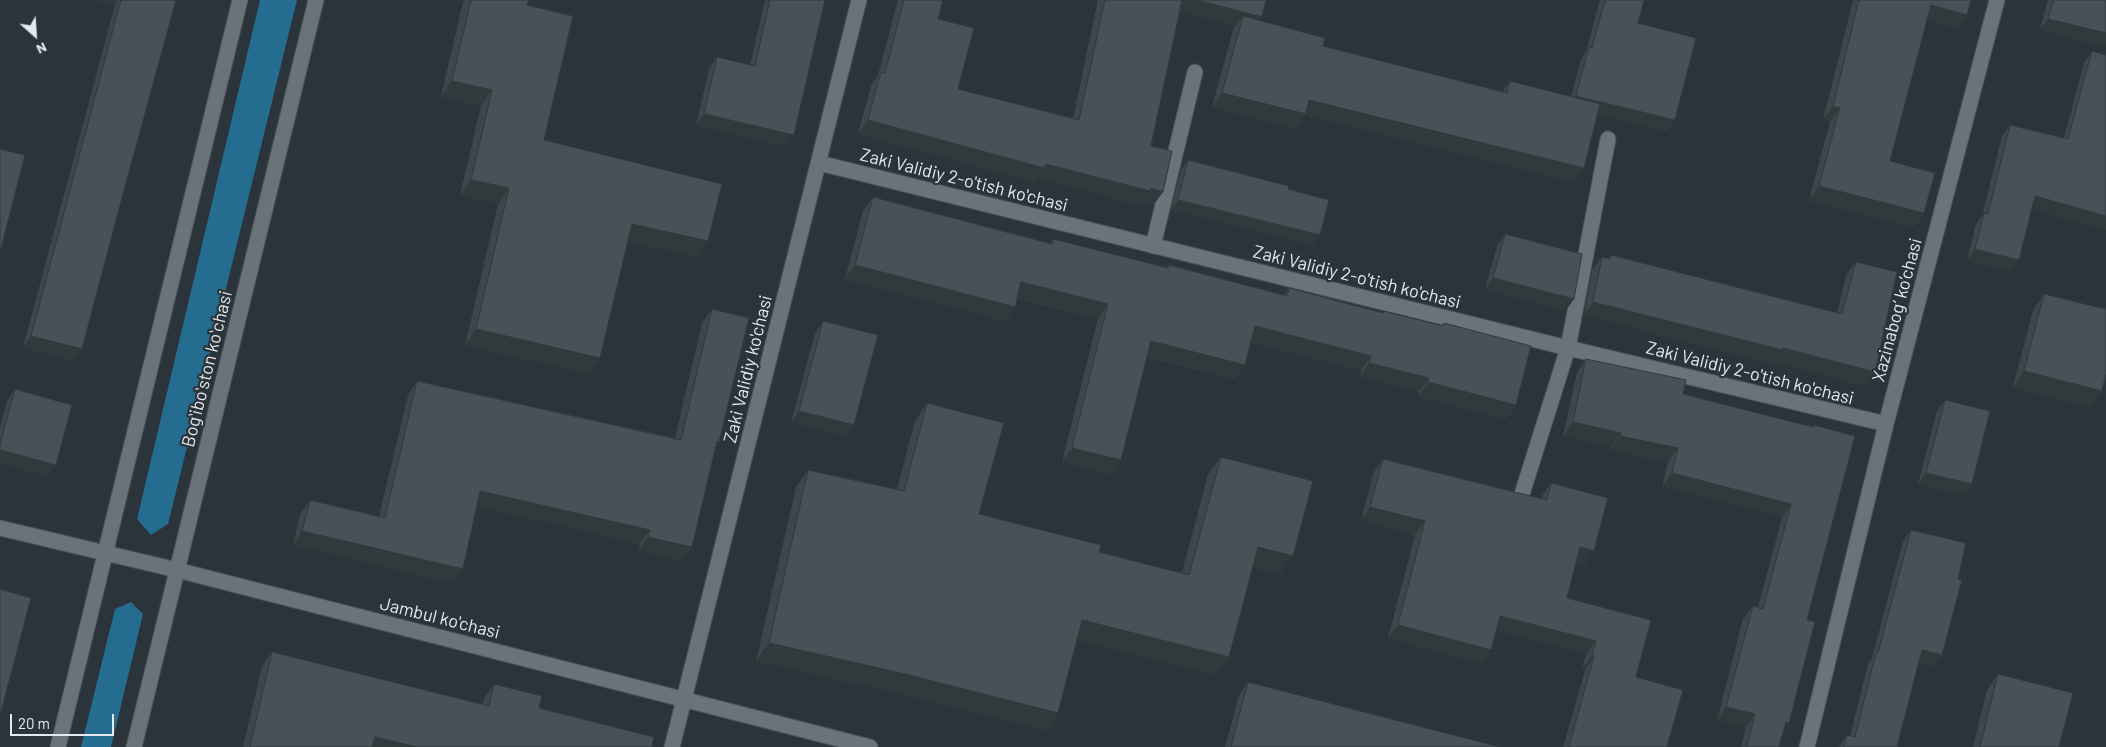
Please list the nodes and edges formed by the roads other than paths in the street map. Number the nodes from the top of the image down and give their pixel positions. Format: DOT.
graph roads {
  1 [pos="240,0"];
  2 [pos="316,0"];
  3 [pos="859,0"];
  4 [pos="1997,0"];
  5 [pos="1195,72"];
  6 [pos="1608,139"];
  7 [pos="819,163"];
  8 [pos="1153,246"];
  9 [pos="1568,348"];
  10 [pos="1886,424"];
  11 [pos="1522,494"];
  12 [pos="0,528"];
  13 [pos="106,554"];
  14 [pos="177,570"];
  15 [pos="685,699"];
  16 [pos="58,747"];
  17 [pos="134,747"];
  18 [pos="672,747"];
  19 [pos="870,747"];
  20 [pos="1807,747"];
  1 -- 13 [label="street"];
  2 -- 14 [label="street, Bogʻiboʻston koʻchasi"];
  3 -- 7 [label="street, Zaki Validiy ko'chasi"];
  4 -- 10 [label="street, Xazinabog‘ ko‘chasi"];
  5 -- 8 [label="street"];
  6 -- 9 [label="street"];
  7 -- 8 [label="street, Zaki Validiy 2-o'tish ko'chasi"];
  7 -- 15 [label="street, Zaki Validiy ko'chasi"];
  8 -- 9 [label="street, Zaki Validiy 2-o'tish ko'chasi"];
  9 -- 10 [label="street, Zaki Validiy 2-o'tish ko'chasi"];
  9 -- 11 [label="street"];
  10 -- 20 [label="street, Xazinabog‘ ko‘chasi"];
  12 -- 13 [label="street, Jambul ko'chasi"];
  13 -- 14 [label="street, Jambul ko'chasi"];
  13 -- 16 [label="street"];
  14 -- 15 [label="street, Jambul ko'chasi"];
  14 -- 17 [label="street, Bogʻiboʻston koʻchasi"];
  15 -- 18 [label="street, Zaki Validiy ko'chasi"];
  15 -- 19 [label="street, Jambul ko'chasi"];
}
